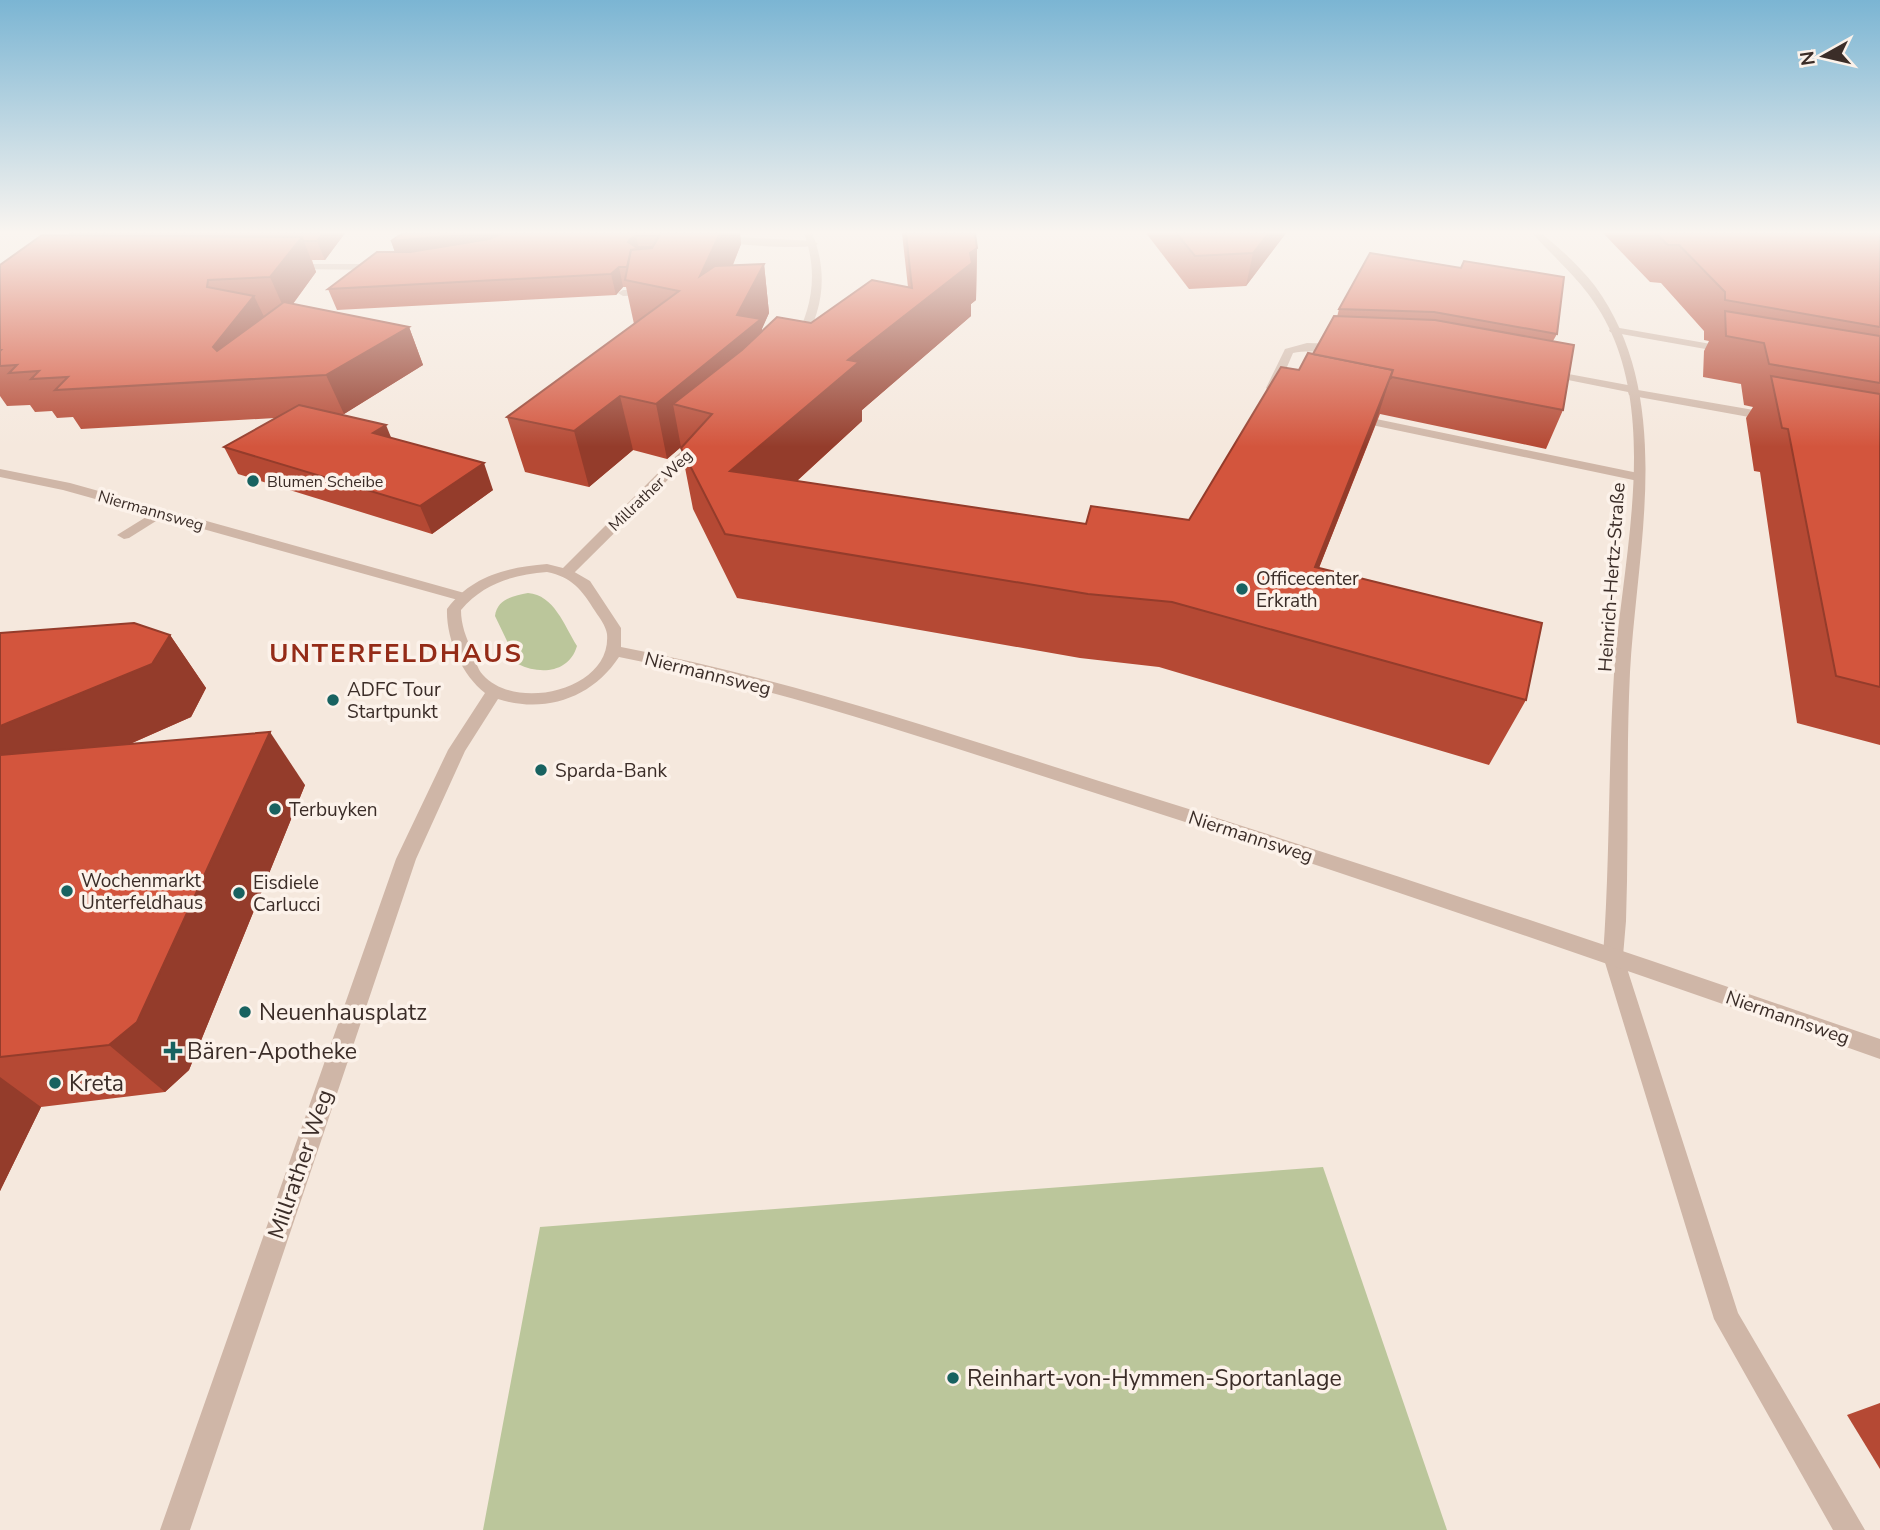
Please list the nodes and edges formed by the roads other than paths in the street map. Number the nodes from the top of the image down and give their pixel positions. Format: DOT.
graph roads {
  1 [pos="815,304"];
  2 [pos="1600,304"];
  3 [pos="1614,330"];
  4 [pos="1347,347"];
  5 [pos="792,352"];
  6 [pos="1747,353"];
  7 [pos="1528,369"];
  8 [pos="1633,391"];
  9 [pos="1266,400"];
  10 [pos="1333,414"];
  11 [pos="1789,420"];
  12 [pos="711,433"];
  13 [pos="0,472"];
  14 [pos="1638,477"];
  15 [pos="159,513"];
  16 [pos="124,535"];
  17 [pos="568,571"];
  18 [pos="463,597"];
  19 [pos="614,651"];
  20 [pos="494,692"];
  21 [pos="1613,956"];
  22 [pos="1880,1049"];
  23 [pos="175,1530"];
  24 [pos="1850,1530"];
  1 -- 5 [label="street"];
  2 -- 3 [label="street, Heinrich-Hertz-Straße"];
  3 -- 6 [label="street"];
  3 -- 8 [label="street, Heinrich-Hertz-Straße"];
  4 -- 9 [label="street"];
  7 -- 8 [label="street"];
  8 -- 11 [label="street"];
  8 -- 14 [label="street, Heinrich-Hertz-Straße"];
  10 -- 14 [label="street"];
  12 -- 17 [label="street, Millrather Weg"];
  13 -- 15 [label="street, Niermannsweg"];
  14 -- 21 [label="street, Heinrich-Hertz-Straße"];
  15 -- 16 [label="street"];
  15 -- 18 [label="street, Niermannsweg"];
  17 -- 18 [label="street"];
  17 -- 19 [label="street"];
  18 -- 20 [label="street"];
  19 -- 20 [label="street"];
  19 -- 21 [label="street, Niermannsweg"];
  20 -- 23 [label="street, Millrather Weg"];
  21 -- 22 [label="street, Niermannsweg"];
  21 -- 24 [label="street"];
}
